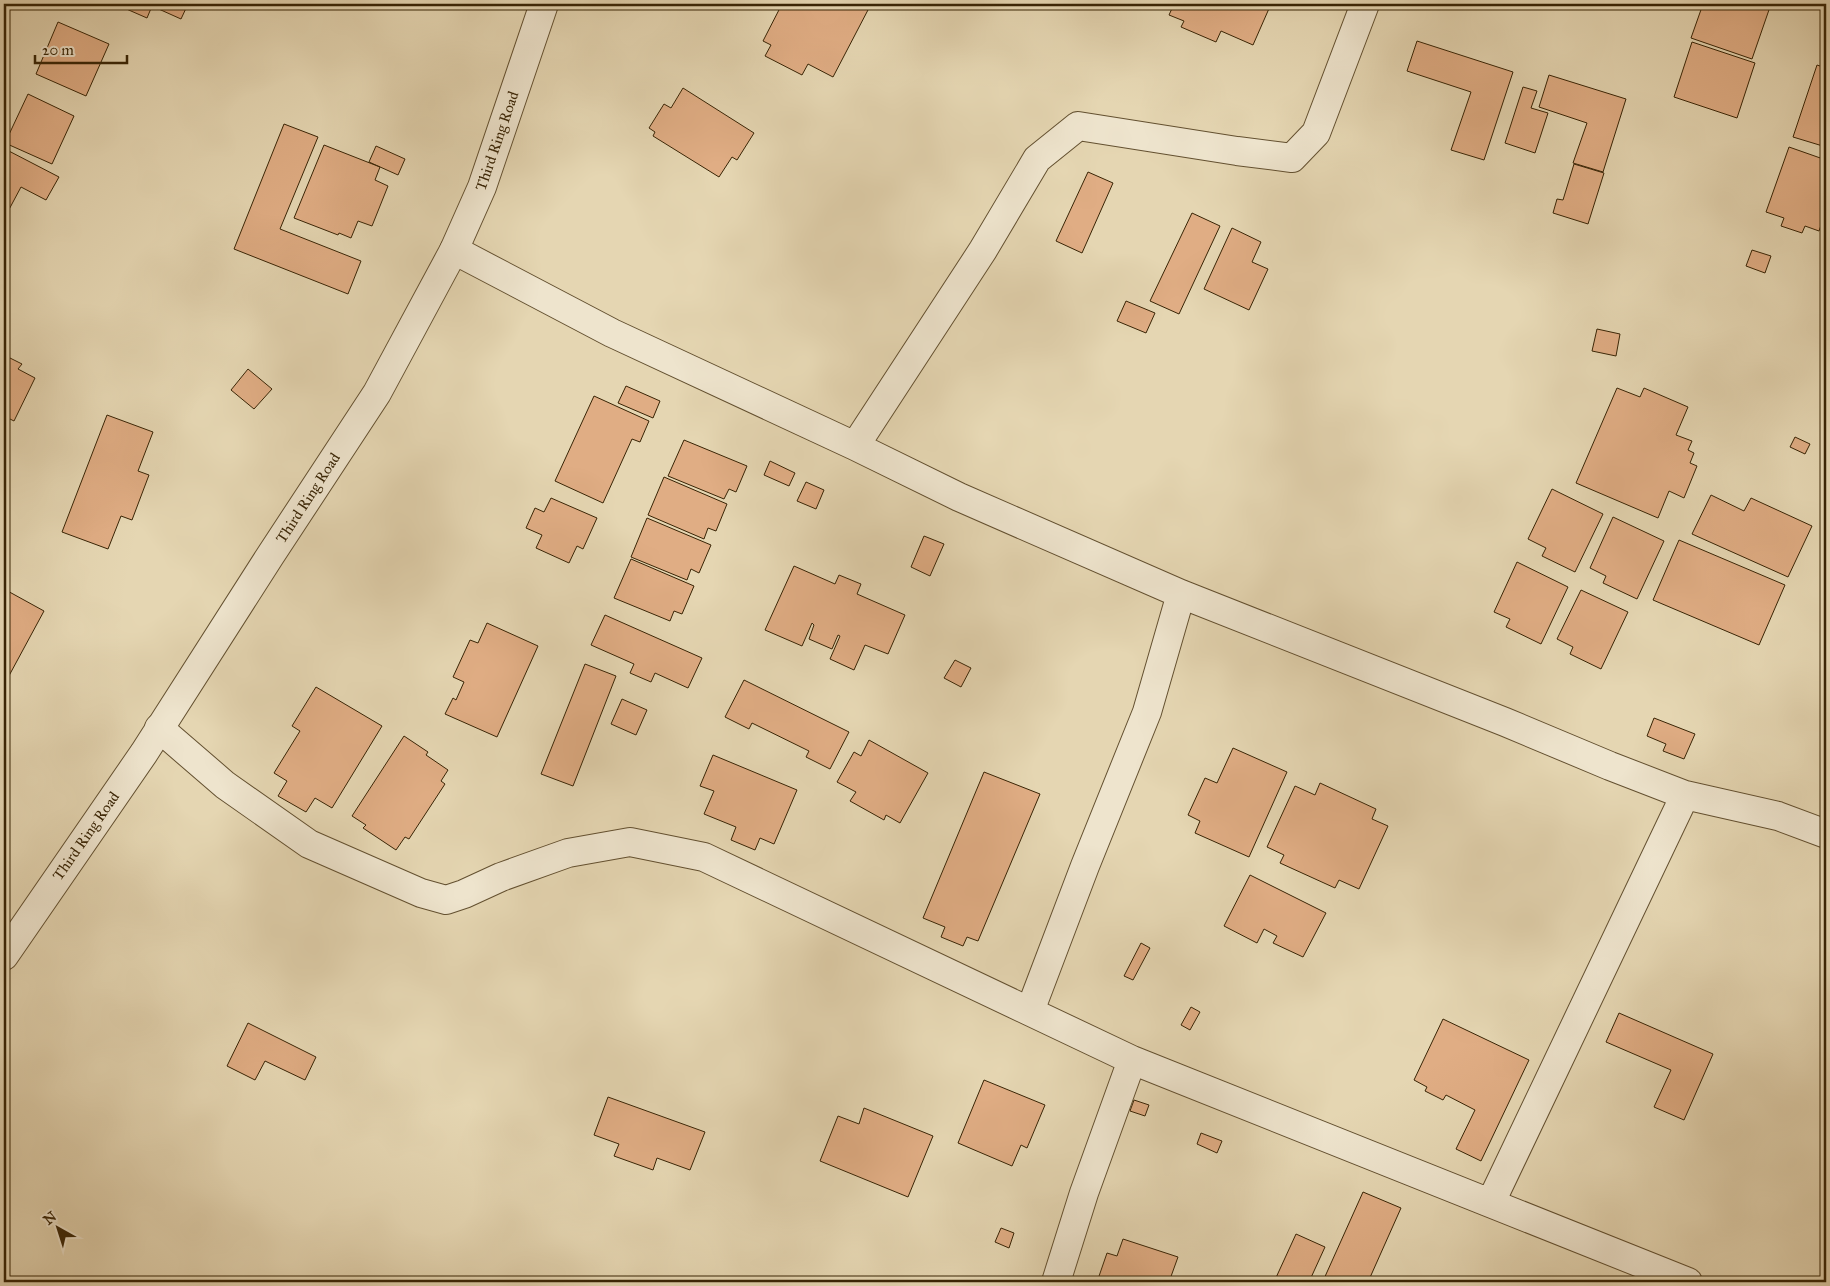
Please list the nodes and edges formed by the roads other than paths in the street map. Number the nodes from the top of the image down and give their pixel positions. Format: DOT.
graph roads {
  1 [pos="544,4"];
  2 [pos="1365,4"];
  3 [pos="454,250"];
  4 [pos="855,446"];
  5 [pos="1181,594"];
  6 [pos="159,728"];
  7 [pos="1685,795"];
  8 [pos="1826,834"];
  9 [pos="4,956"];
  10 [pos="1030,1011"];
  11 [pos="1132,1060"];
  12 [pos="1491,1202"];
  13 [pos="1056,1282"];
  14 [pos="1688,1282"];
  1 -- 3 [label="street, Third Ring Road"];
  2 -- 4 [label="street"];
  3 -- 4 [label="street"];
  3 -- 6 [label="street, Third Ring Road"];
  4 -- 5 [label="street"];
  5 -- 7 [label="street"];
  5 -- 10 [label="street"];
  6 -- 9 [label="street, Third Ring Road"];
  6 -- 10 [label="street"];
  7 -- 8 [label="street"];
  7 -- 12 [label="street"];
  10 -- 11 [label="street"];
  11 -- 12 [label="street"];
  11 -- 13 [label="street"];
  12 -- 14 [label="street"];
}
